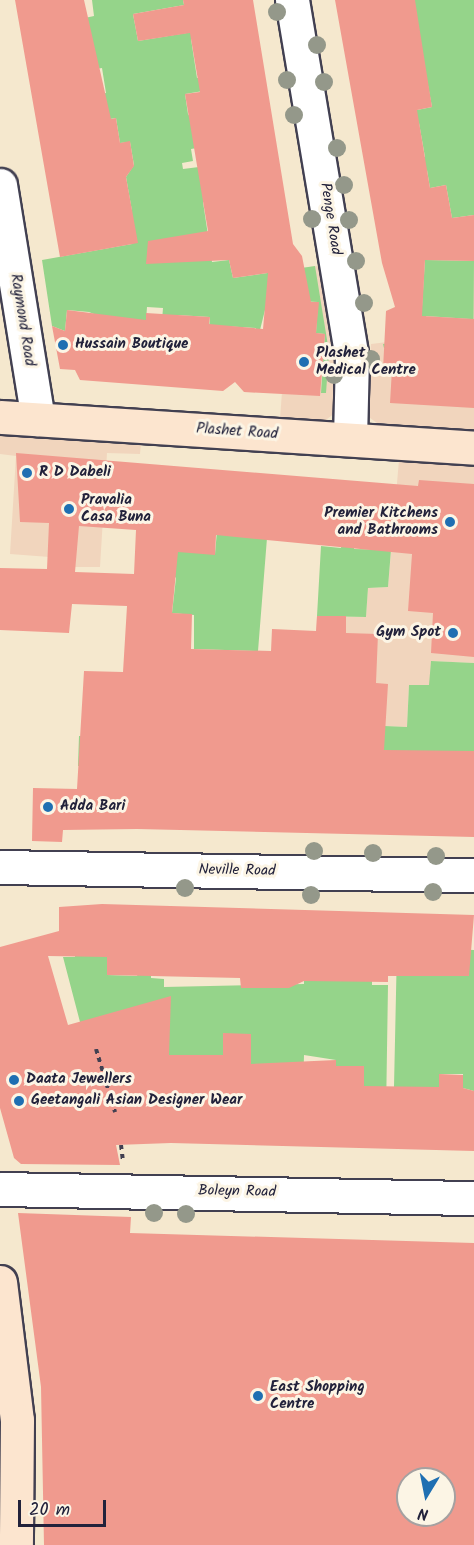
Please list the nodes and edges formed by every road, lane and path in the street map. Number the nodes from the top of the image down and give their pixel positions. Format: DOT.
graph roads {
  1 [pos="292,0"];
  2 [pos="0,185"];
  3 [pos="0,417"];
  4 [pos="38,419"];
  5 [pos="350,439"];
  6 [pos="474,448"];
  7 [pos="0,867"];
  8 [pos="474,875"];
  9 [pos="96,1049"];
  10 [pos="115,1112"];
  11 [pos="0,1189"];
  12 [pos="474,1198"];
  13 [pos="0,1282"];
  14 [pos="9,1421"];
  15 [pos="16,1545"];
  1 -- 5 [label="street, Penge Road"];
  2 -- 4 [label="street, Raymond Road"];
  3 -- 4 [label="main road, Plashet Road"];
  4 -- 5 [label="main road, Plashet Road"];
  5 -- 6 [label="main road, Plashet Road"];
  7 -- 8 [label="street, Neville Road"];
  9 -- 10 [label="path"];
  11 -- 12 [label="street, Boleyn Road"];
  13 -- 14 [label="main road"];
  14 -- 15 [label="main road"];
}
